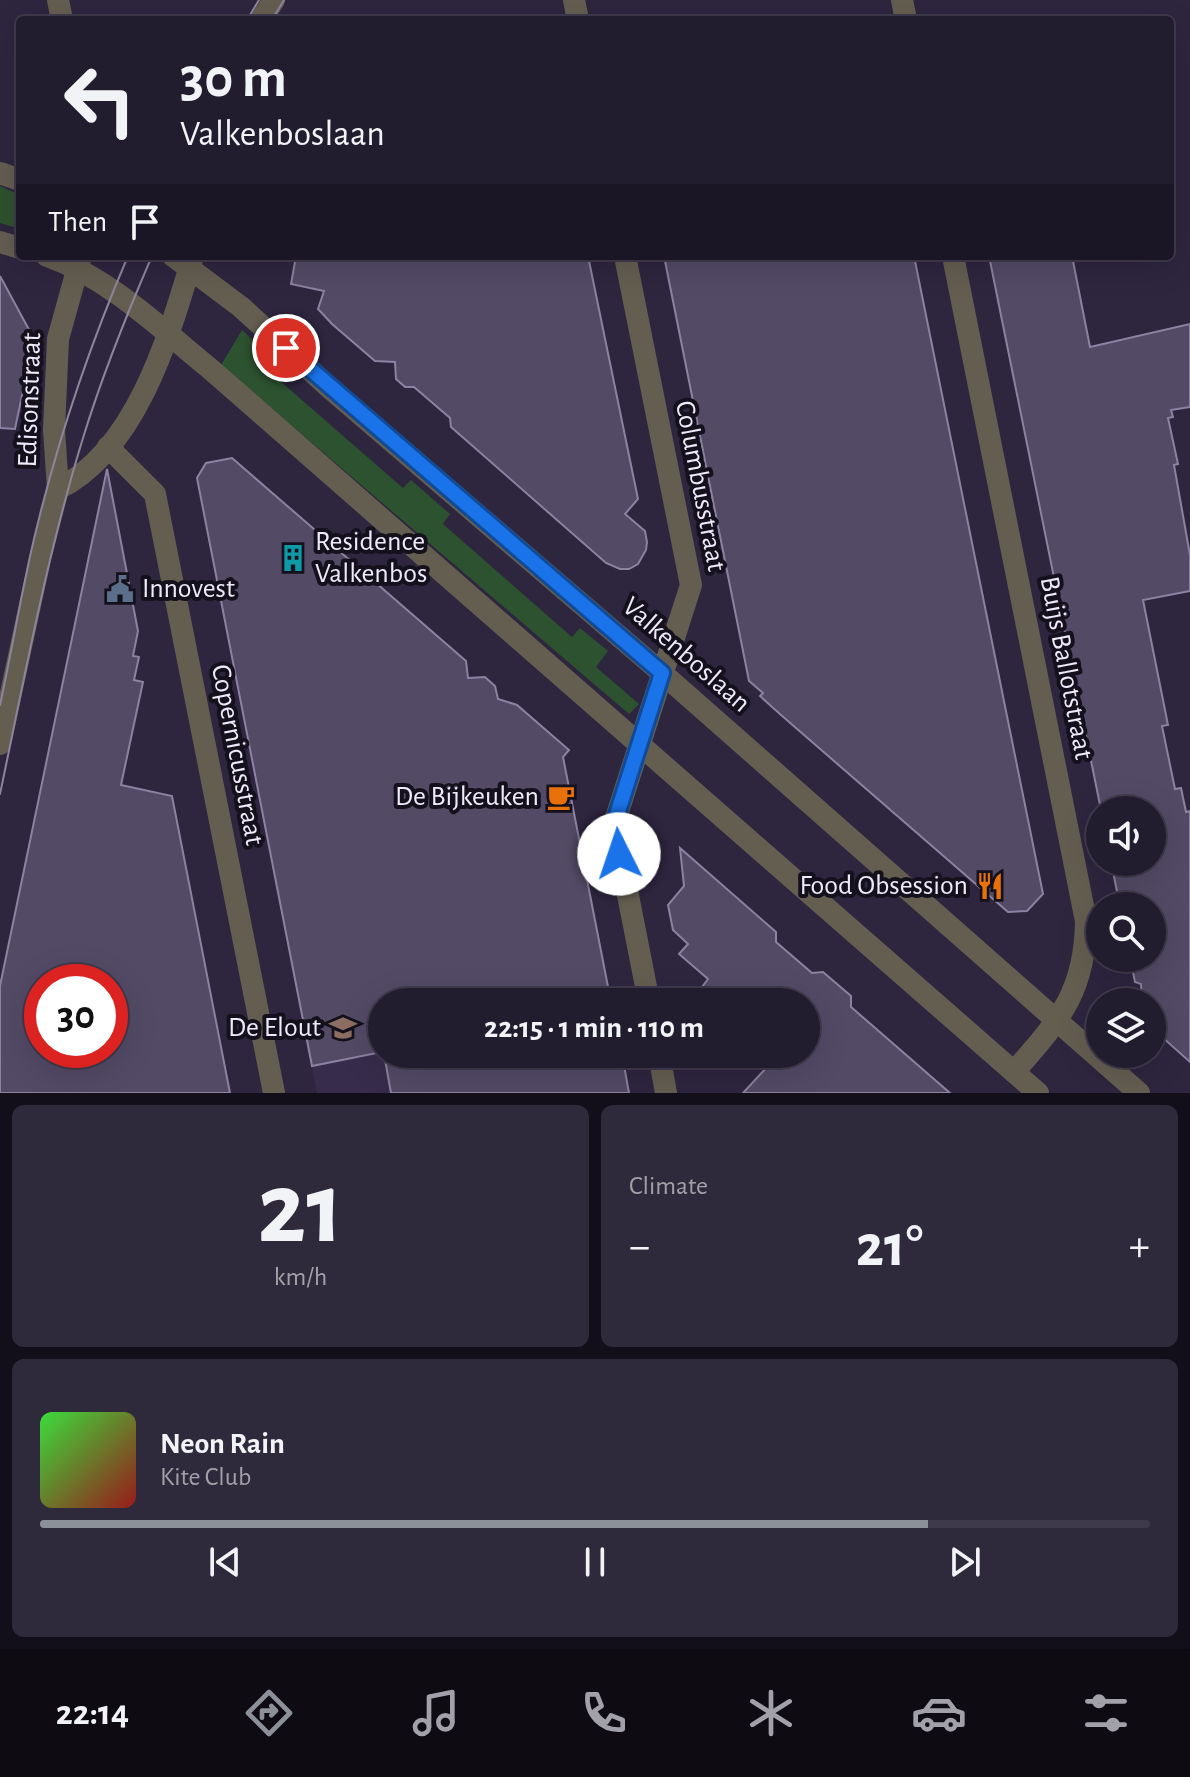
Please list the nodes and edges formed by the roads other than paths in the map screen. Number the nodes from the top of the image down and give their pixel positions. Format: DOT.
graph roads {
  1 [pos="185,260"];
  2 [pos="186,260"];
  3 [pos="626,260"];
  4 [pos="954,260"];
  5 [pos="79,261"];
  6 [pos="170,336"];
  7 [pos="108,447"];
  8 [pos="58,489"];
  9 [pos="9,654"];
  10 [pos="662,673"];
  11 [pos="0,744"];
  12 [pos="639,744"];
  13 [pos="646,988"];
  14 [pos="1057,1023"];
  15 [pos="662,1068"];
  16 [pos="1014,1072"];
  17 [pos="274,1093"];
  18 [pos="666,1093"];
  19 [pos="1038,1093"];
  20 [pos="1139,1093"];
  1 -- 6 [label="street, Edisonstraat"];
  2 -- 10 [label="street, Valkenboslaan"];
  3 -- 10 [label="street, Columbusstraat"];
  4 -- 14 [label="street, Buijs Ballotstraat"];
  5 -- 6 [label="street"];
  5 -- 8 [label="street, Edisonstraat"];
  6 -- 7 [label="street, Edisonstraat"];
  6 -- 12 [label="street"];
  7 -- 8 [label="street, Edisonstraat"];
  7 -- 17 [label="street, Copernicusstraat"];
  8 -- 9 [label="street, Edisonstraat"];
  9 -- 11 [label="street, Edisonstraat"];
  10 -- 12 [label="street, Columbusstraat"];
  10 -- 14 [label="street, Valkenboslaan"];
  12 -- 13 [label="street, Columbusstraat"];
  12 -- 16 [label="street"];
  14 -- 16 [label="street, Buijs Ballotstraat"];
  14 -- 20 [label="street, Valkenboslaan"];
  15 -- 18 [label="street"];
  16 -- 19 [label="street"];
}
